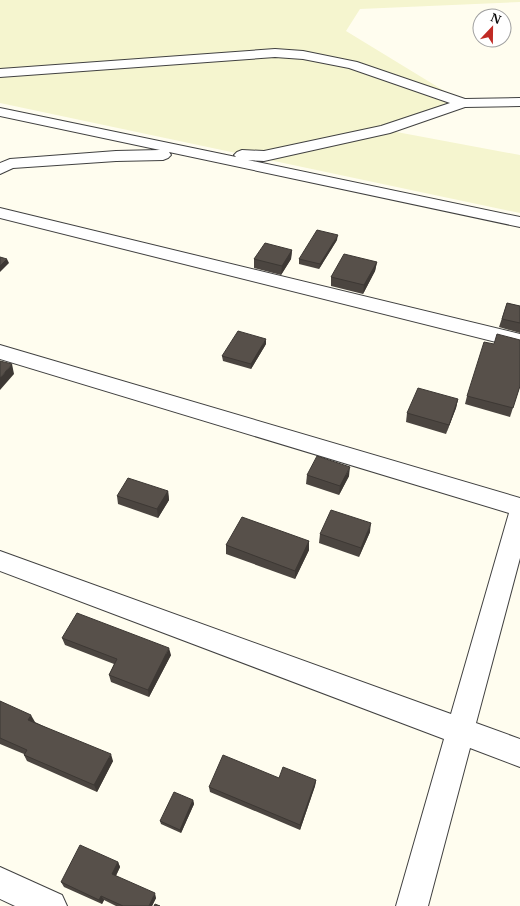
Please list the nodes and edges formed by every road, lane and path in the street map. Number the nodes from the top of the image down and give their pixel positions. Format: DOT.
graph roads {
  1 [pos="0,73"];
  2 [pos="520,102"];
  3 [pos="464,103"];
  4 [pos="0,112"];
  5 [pos="202,155"];
  6 [pos="0,168"];
  7 [pos="0,213"];
  8 [pos="520,222"];
  9 [pos="520,341"];
  10 [pos="0,352"];
  11 [pos="520,507"];
  12 [pos="520,514"];
  13 [pos="0,561"];
  14 [pos="460,731"];
  15 [pos="520,753"];
  16 [pos="0,882"];
  17 [pos="51,906"];
  18 [pos="412,906"];
  1 -- 3 [label="street"];
  2 -- 3 [label="street"];
  3 -- 5 [label="street"];
  4 -- 5 [label="street"];
  5 -- 6 [label="street"];
  5 -- 8 [label="street"];
  7 -- 9 [label="street"];
  10 -- 11 [label="street"];
  12 -- 14 [label="street"];
  13 -- 14 [label="street"];
  14 -- 15 [label="street"];
  14 -- 18 [label="street"];
  16 -- 17 [label="street"];
}
